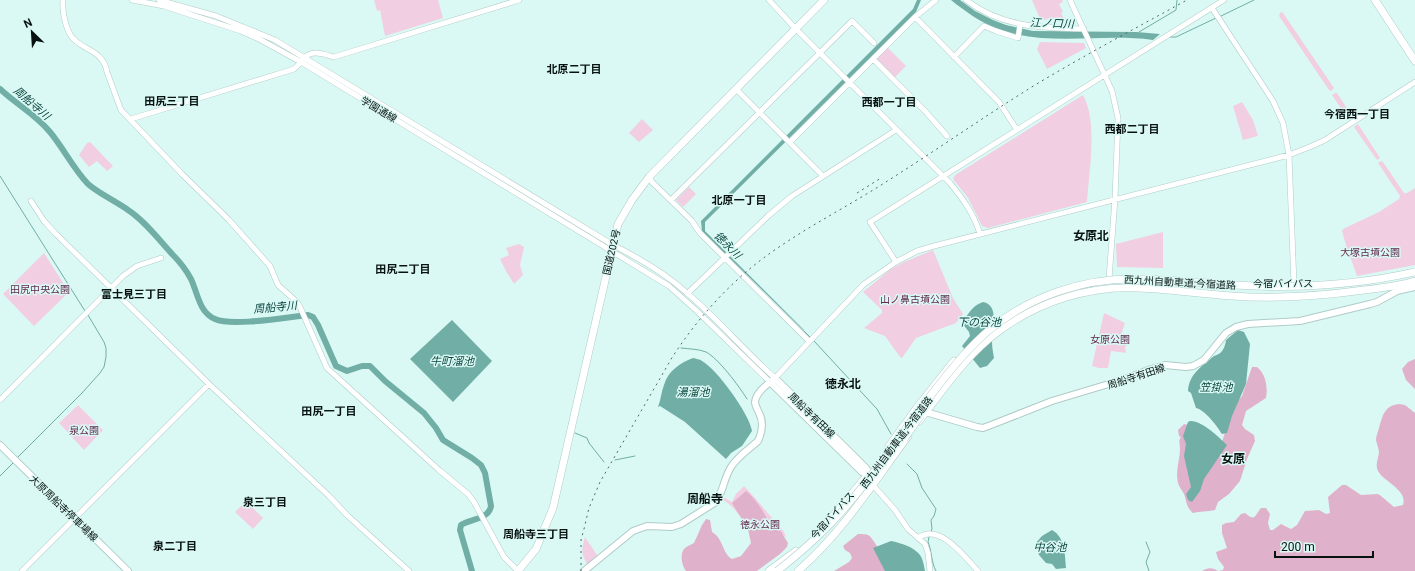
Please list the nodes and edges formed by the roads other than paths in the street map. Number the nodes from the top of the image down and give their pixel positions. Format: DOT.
graph roads {
  1 [pos="63,0"];
  2 [pos="132,0"];
  3 [pos="159,0"];
  4 [pos="519,0"];
  5 [pos="769,0"];
  6 [pos="824,0"];
  7 [pos="936,0"];
  8 [pos="966,0"];
  9 [pos="1070,0"];
  10 [pos="1224,0"];
  11 [pos="1375,0"];
  12 [pos="1212,8"];
  13 [pos="915,17"];
  14 [pos="1020,25"];
  15 [pos="795,28"];
  16 [pos="1084,29"];
  17 [pos="874,43"];
  18 [pos="820,52"];
  19 [pos="954,56"];
  20 [pos="873,59"];
  21 [pos="303,60"];
  22 [pos="1415,61"];
  23 [pos="1105,75"];
  24 [pos="850,82"];
  25 [pos="1415,82"];
  26 [pos="736,89"];
  27 [pos="760,112"];
  28 [pos="131,119"];
  29 [pos="896,130"];
  30 [pos="1017,130"];
  31 [pos="947,136"];
  32 [pos="790,142"];
  33 [pos="1289,155"];
  34 [pos="823,176"];
  35 [pos="943,176"];
  36 [pos="649,177"];
  37 [pos="1115,199"];
  38 [pos="671,200"];
  39 [pos="31,201"];
  40 [pos="980,234"];
  41 [pos="612,248"];
  42 [pos="727,256"];
  43 [pos="161,258"];
  44 [pos="896,262"];
  45 [pos="1415,271"];
  46 [pos="1415,277"];
  47 [pos="1109,278"];
  48 [pos="1415,281"];
  49 [pos="1294,285"];
  50 [pos="1415,287"];
  51 [pos="111,288"];
  52 [pos="688,293"];
  53 [pos="809,341"];
  54 [pos="772,380"];
  55 [pos="209,384"];
  56 [pos="0,400"];
  57 [pos="916,409"];
  58 [pos="926,412"];
  59 [pos="0,445"];
  60 [pos="867,475"];
  61 [pos="872,484"];
  62 [pos="75,519"];
  63 [pos="918,538"];
  64 [pos="22,571"];
  65 [pos="128,571"];
  66 [pos="409,571"];
  67 [pos="518,571"];
  68 [pos="584,571"];
  69 [pos="769,571"];
  70 [pos="777,571"];
  71 [pos="784,571"];
  72 [pos="798,571"];
  73 [pos="930,571"];
  74 [pos="978,571"];
  1 -- 28 [label="street"];
  2 -- 21 [label="street, 学園通線"];
  3 -- 21 [label="street, 学園通線"];
  4 -- 21 [label="street"];
  5 -- 15 [label="street"];
  6 -- 15 [label="highway, 国道202号"];
  7 -- 13 [label="street"];
  8 -- 14 [label="street"];
  9 -- 16 [label="street"];
  10 -- 12 [label="street"];
  11 -- 22 [label="highway"];
  12 -- 23 [label="street"];
  12 -- 33 [label="street"];
  13 -- 19 [label="street"];
  13 -- 20 [label="street"];
  14 -- 16 [label="street"];
  14 -- 19 [label="street"];
  15 -- 18 [label="street"];
  15 -- 26 [label="highway, 国道202号"];
  16 -- 23 [label="street"];
  17 -- 18 [label="street"];
  18 -- 24 [label="street"];
  18 -- 27 [label="street"];
  19 -- 30 [label="street"];
  20 -- 24 [label="street"];
  20 -- 31 [label="street"];
  21 -- 28 [label="street"];
  21 -- 41 [label="street, 学園通線"];
  23 -- 30 [label="street"];
  23 -- 37 [label="street"];
  24 -- 29 [label="street"];
  24 -- 32 [label="street"];
  25 -- 33 [label="street"];
  26 -- 27 [label="street"];
  26 -- 36 [label="highway, 国道202号"];
  27 -- 32 [label="street"];
  27 -- 38 [label="street"];
  28 -- 67 [label="street"];
  29 -- 34 [label="street"];
  29 -- 35 [label="street"];
  30 -- 35 [label="street"];
  32 -- 34 [label="street"];
  33 -- 37 [label="street"];
  33 -- 49 [label="street"];
  34 -- 42 [label="street"];
  35 -- 40 [label="street"];
  35 -- 44 [label="street"];
  36 -- 38 [label="street"];
  36 -- 41 [label="highway, 国道202号"];
  37 -- 40 [label="street"];
  37 -- 47 [label="street"];
  38 -- 42 [label="street"];
  39 -- 51 [label="street"];
  40 -- 44 [label="street"];
  41 -- 52 [label="street"];
  41 -- 54 [label="street"];
  41 -- 67 [label="highway, 国道202号"];
  42 -- 52 [label="street"];
  42 -- 53 [label="street"];
  43 -- 51 [label="street"];
  44 -- 53 [label="street"];
  45 -- 49 [label="highway, 今宿バイパス"];
  45 -- 70 [label="highway, 西九州自動車道;今宿道路, bridge"];
  46 -- 71 [label="highway, 西九州自動車道;今宿道路, bridge"];
  47 -- 49 [label="highway, 今宿バイパス"];
  47 -- 57 [label="highway, 今宿バイパス"];
  48 -- 58 [label="highway, 今宿バイパス"];
  50 -- 58 [label="main road, 周船寺有田線"];
  51 -- 55 [label="street"];
  51 -- 56 [label="street"];
  52 -- 54 [label="street"];
  53 -- 54 [label="street"];
  54 -- 60 [label="main road, 周船寺有田線"];
  54 -- 68 [label="main road"];
  55 -- 62 [label="street"];
  55 -- 66 [label="street"];
  57 -- 58 [label="main road, 周船寺有田線"];
  57 -- 60 [label="highway, 今宿バイパス"];
  58 -- 61 [label="highway, 今宿バイパス"];
  59 -- 62 [label="main road, 大原周船寺停車場線"];
  60 -- 61 [label="main road, 周船寺有田線"];
  60 -- 69 [label="highway, 今宿バイパス"];
  61 -- 63 [label="street"];
  61 -- 72 [label="highway, 今宿バイパス"];
  62 -- 64 [label="street"];
  62 -- 65 [label="main road, 大原周船寺停車場線"];
  63 -- 73 [label="street"];
  63 -- 74 [label="street"];
}
